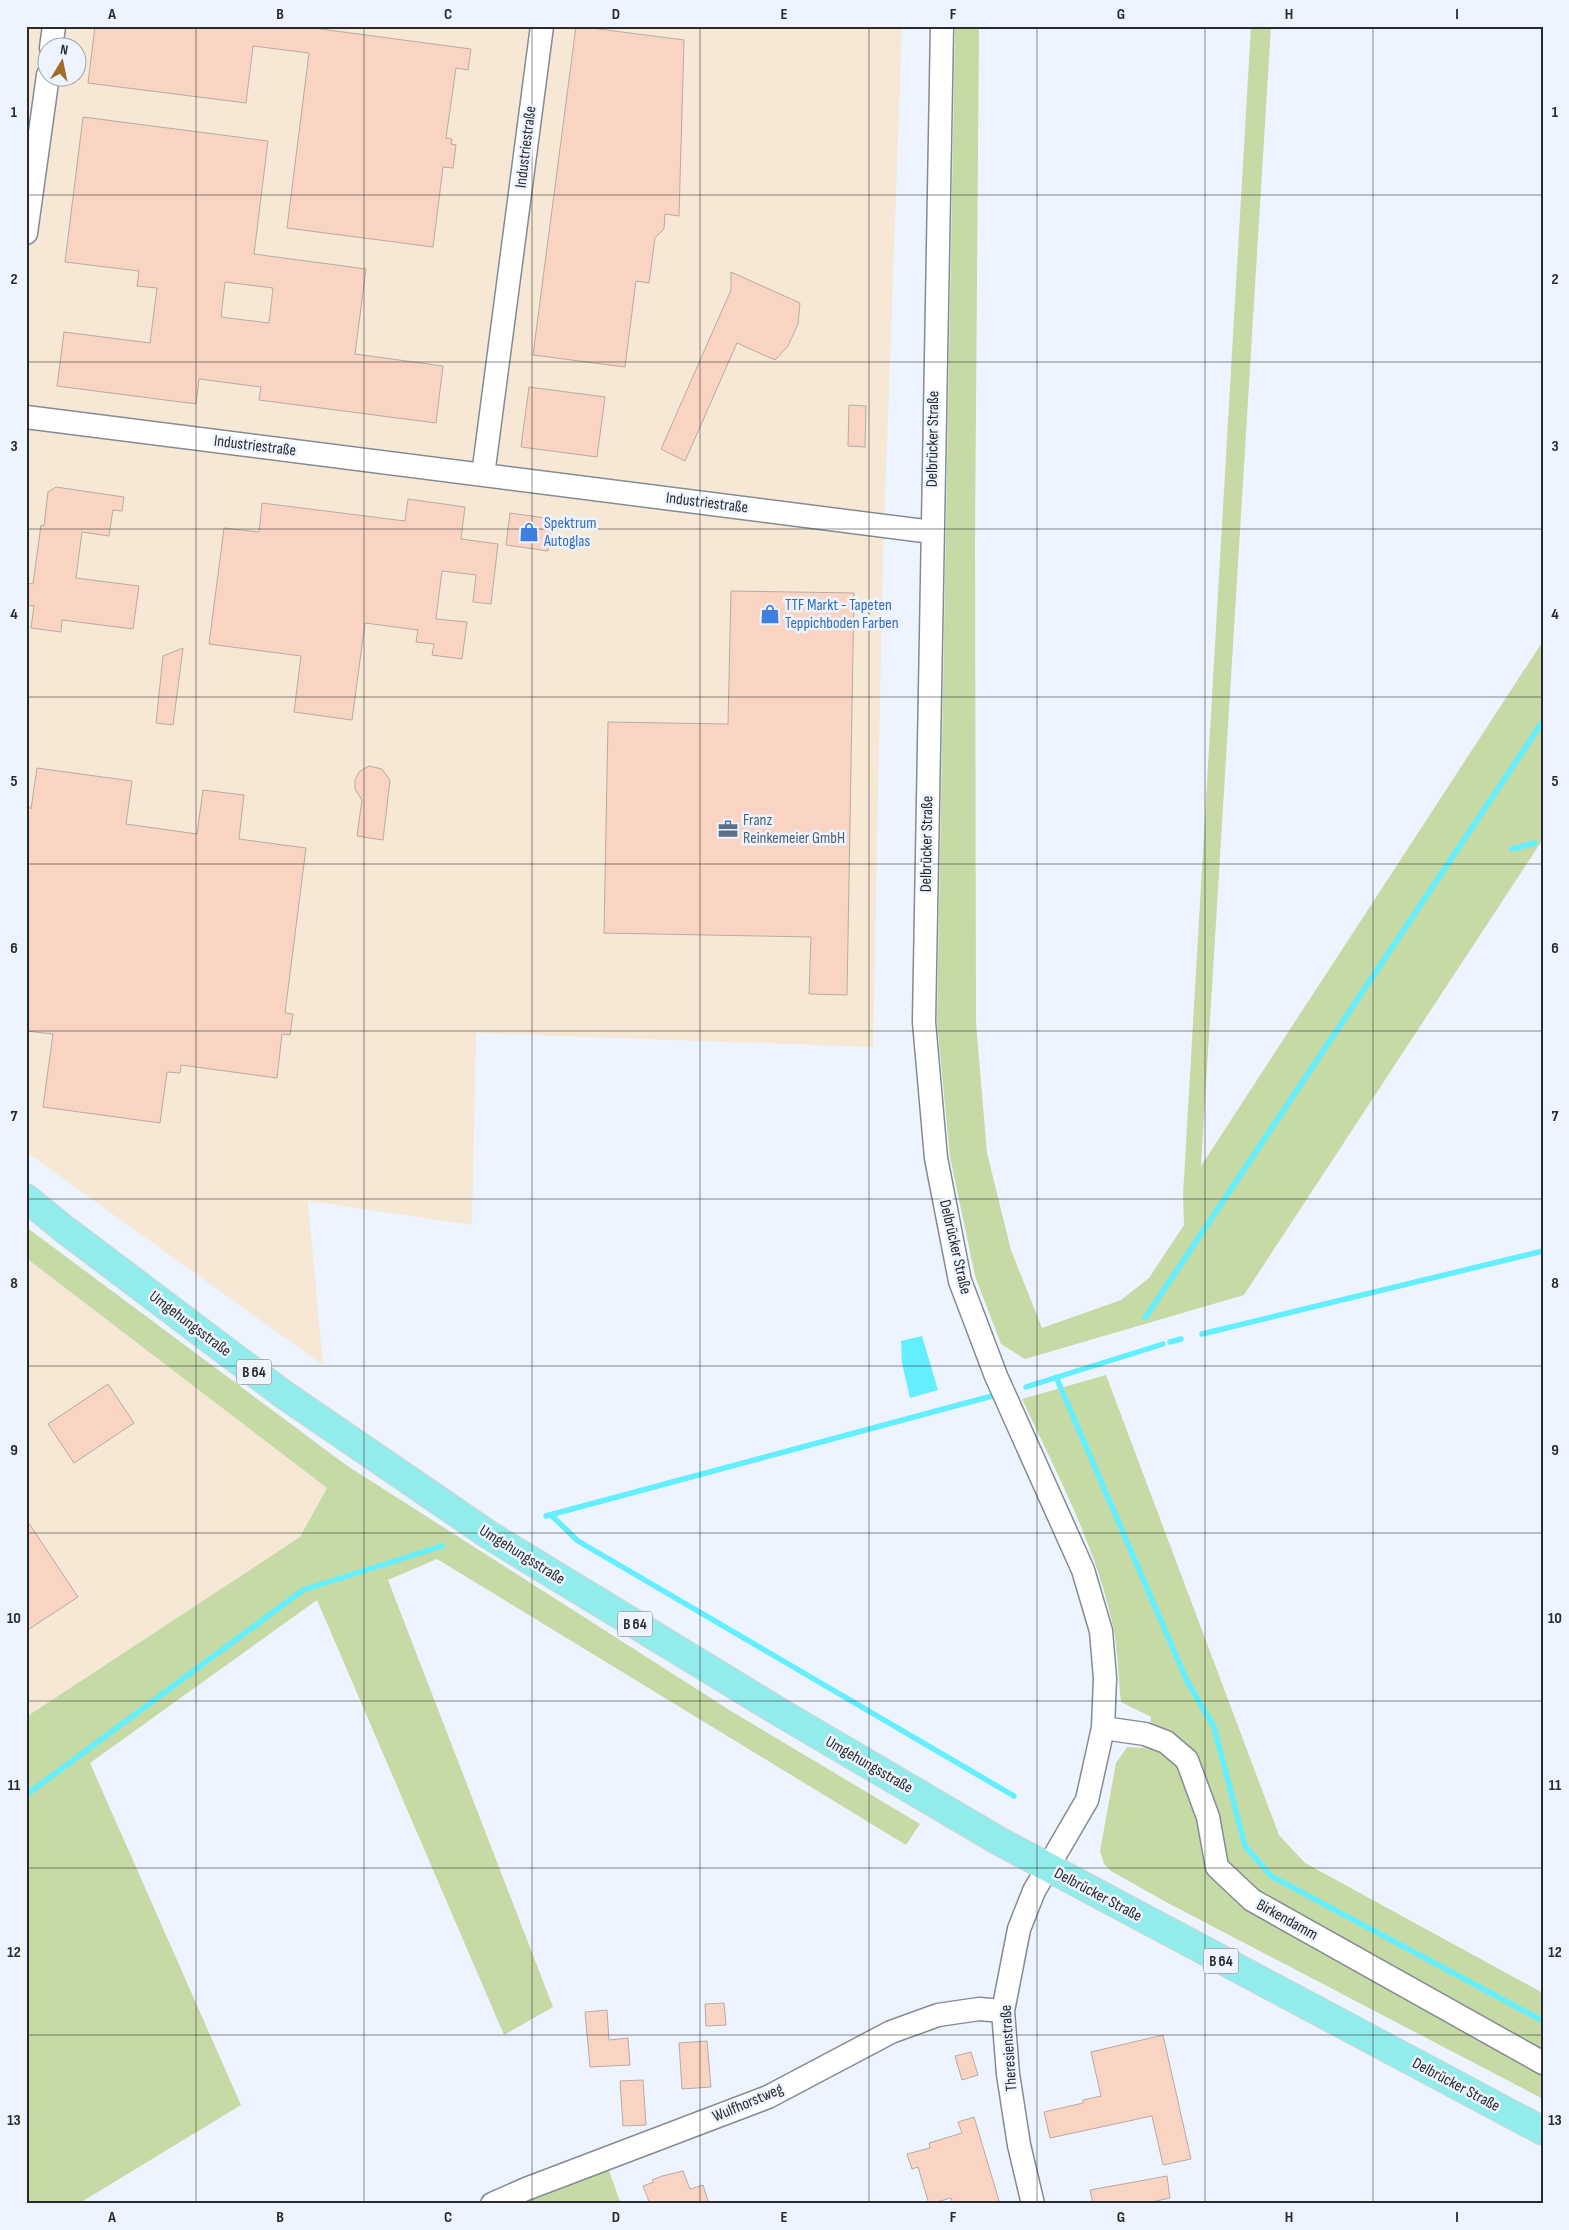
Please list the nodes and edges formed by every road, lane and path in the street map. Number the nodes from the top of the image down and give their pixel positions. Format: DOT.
graph roads {
  1 [pos="542,26"];
  2 [pos="942,26"];
  3 [pos="46,88"];
  4 [pos="26,233"];
  5 [pos="26,417"];
  6 [pos="483,475"];
  7 [pos="932,532"];
  8 [pos="26,1198"];
  9 [pos="1103,1728"];
  10 [pos="1047,1868"];
  11 [pos="1003,2011"];
  12 [pos="1543,2063"];
  13 [pos="1543,2131"];
  14 [pos="492,2204"];
  15 [pos="1033,2204"];
  1 -- 6 [label="street, Industriestraße"];
  2 -- 7 [label="street, Delbrücker Straße"];
  3 -- 4 [label="street"];
  5 -- 6 [label="street, Industriestraße"];
  6 -- 7 [label="street, Industriestraße"];
  7 -- 9 [label="street, Delbrücker Straße"];
  8 -- 10 [label="main road, Umgehungsstraße / B 64"];
  9 -- 10 [label="street, Delbrücker Straße"];
  9 -- 12 [label="street, Birkendamm"];
  10 -- 11 [label="street, Theresienstraße"];
  10 -- 13 [label="main road, Delbrücker Straße / B 64"];
  11 -- 14 [label="street, Wulfhorstweg"];
  11 -- 15 [label="street, Theresienstraße"];
}
